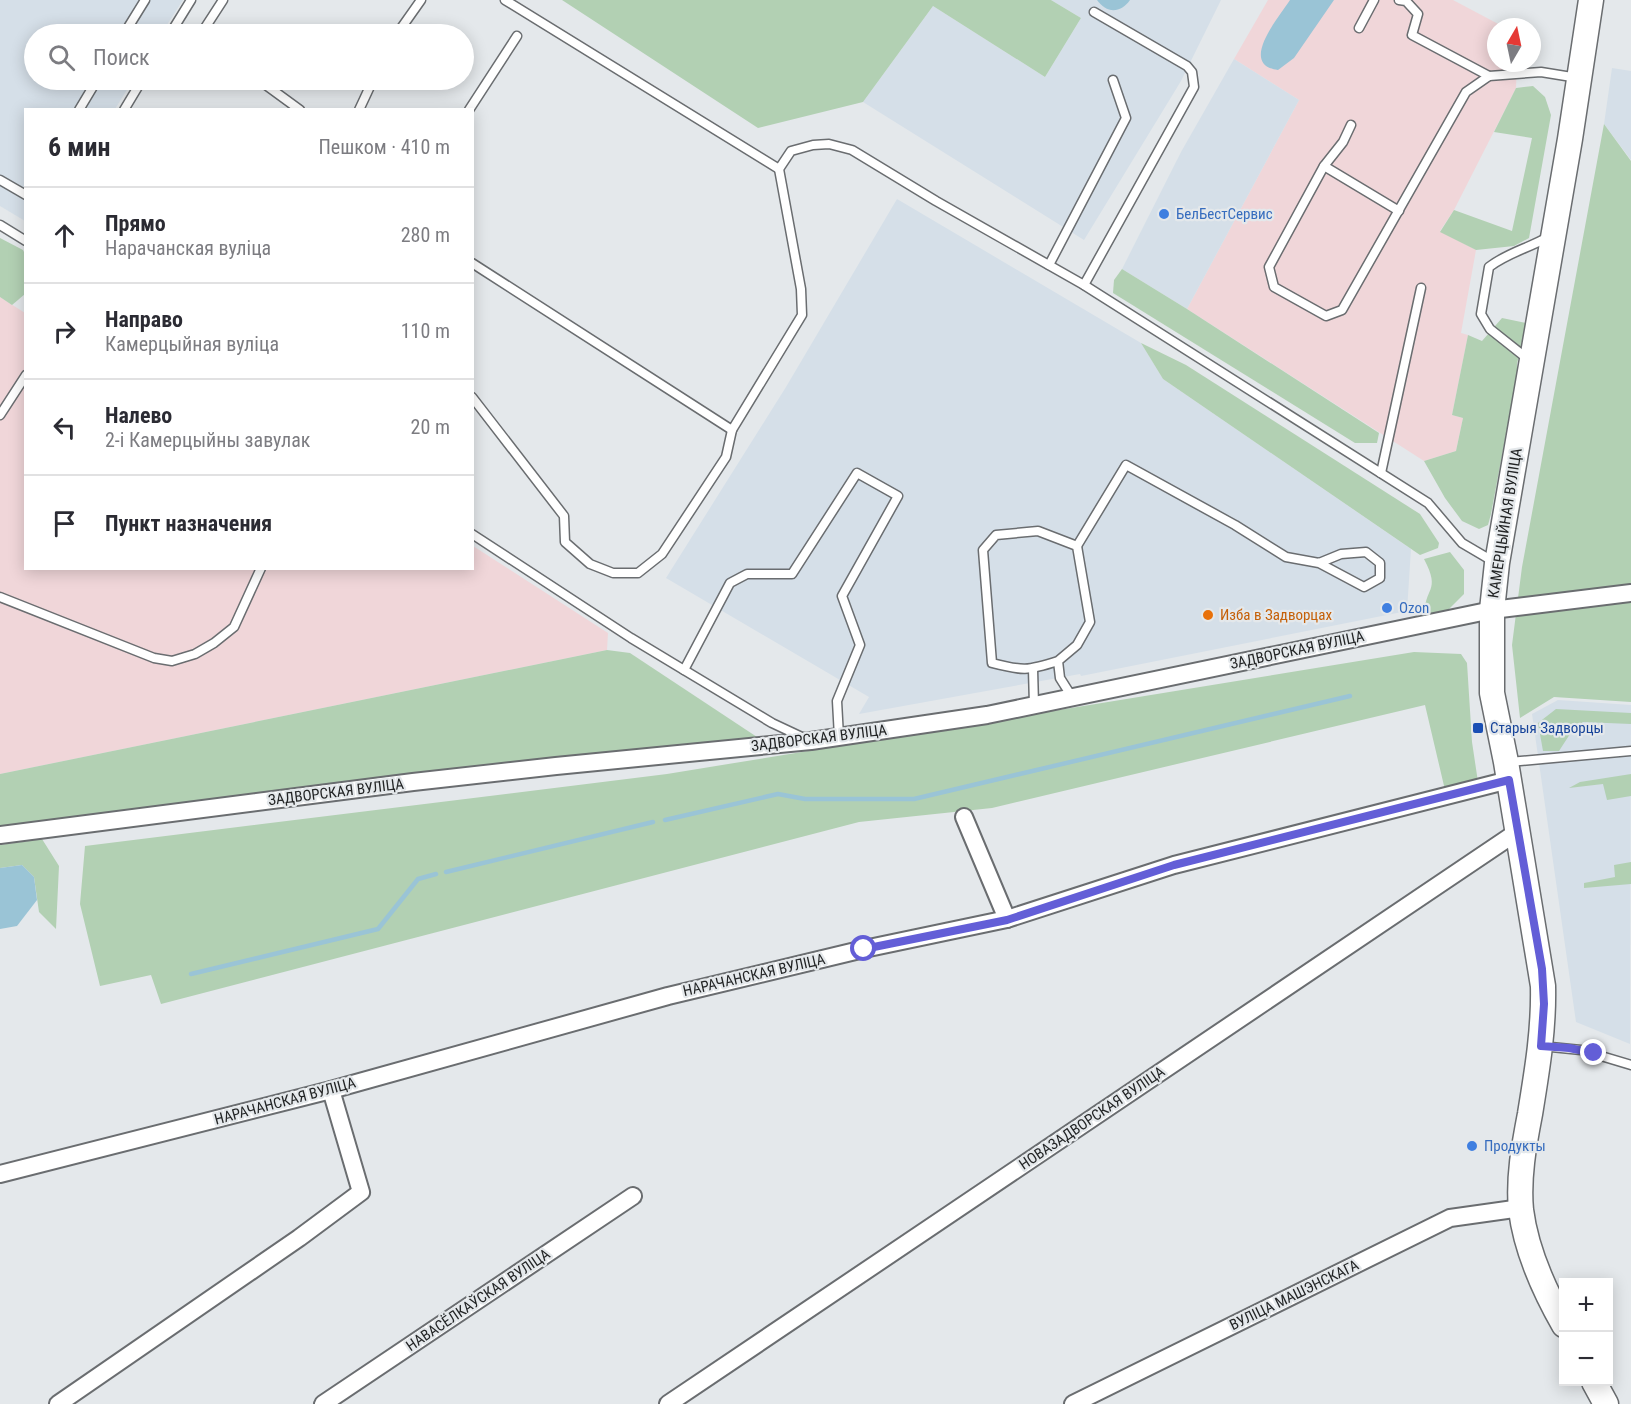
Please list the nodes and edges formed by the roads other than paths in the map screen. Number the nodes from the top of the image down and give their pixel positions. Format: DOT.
graph roads {
  1 [pos="145,0"];
  2 [pos="191,0"];
  3 [pos="223,0"];
  4 [pos="421,0"];
  5 [pos="505,0"];
  6 [pos="1374,0"];
  7 [pos="1399,0"];
  8 [pos="1591,0"];
  9 [pos="1095,12"];
  10 [pos="130,24"];
  11 [pos="176,24"];
  12 [pos="207,24"];
  13 [pos="405,24"];
  14 [pos="1359,28"];
  15 [pos="517,36"];
  16 [pos="1489,76"];
  17 [pos="1578,78"];
  18 [pos="1113,80"];
  19 [pos="91,90"];
  20 [pos="136,90"];
  21 [pos="273,90"];
  22 [pos="368,90"];
  23 [pos="80,108"];
  24 [pos="125,108"];
  25 [pos="297,108"];
  26 [pos="360,108"];
  27 [pos="470,108"];
  28 [pos="1351,125"];
  29 [pos="1324,166"];
  30 [pos="779,169"];
  31 [pos="0,180"];
  32 [pos="24,194"];
  33 [pos="1399,211"];
  34 [pos="0,225"];
  35 [pos="1554,234"];
  36 [pos="24,240"];
  37 [pos="474,265"];
  38 [pos="1049,265"];
  39 [pos="1084,285"];
  40 [pos="1421,288"];
  41 [pos="1531,363"];
  42 [pos="24,378"];
  43 [pos="474,400"];
  44 [pos="0,415"];
  45 [pos="732,430"];
  46 [pos="1381,473"];
  47 [pos="474,535"];
  48 [pos="1077,546"];
  49 [pos="1319,563"];
  50 [pos="1497,563"];
  51 [pos="260,570"];
  52 [pos="1631,593"];
  53 [pos="0,597"];
  54 [pos="1492,610"];
  55 [pos="1058,661"];
  56 [pos="1033,669"];
  57 [pos="684,670"];
  58 [pos="1072,697"];
  59 [pos="1034,705"];
  60 [pos="839,737"];
  61 [pos="811,741"];
  62 [pos="1631,751"];
  63 [pos="1508,771"];
  64 [pos="964,817"];
  65 [pos="1517,832"];
  66 [pos="0,835"];
  67 [pos="1007,920"];
  68 [pos="1541,1046"];
  69 [pos="1631,1065"];
  70 [pos="331,1090"];
  71 [pos="0,1174"];
  72 [pos="633,1196"];
  73 [pos="1521,1208"];
  74 [pos="1559,1317"];
  75 [pos="1596,1386"];
  76 [pos="58,1404"];
  77 [pos="323,1404"];
  78 [pos="668,1404"];
  79 [pos="1073,1404"];
  80 [pos="1606,1404"];
  1 -- 10 [label="lane"];
  2 -- 11 [label="lane"];
  3 -- 12 [label="lane"];
  4 -- 13 [label="lane"];
  5 -- 30 [label="lane"];
  6 -- 14 [label="lane"];
  7 -- 16 [label="lane"];
  8 -- 17 [label="main road, КАМЕРЦЫЙНАЯ ВУЛІЦА"];
  9 -- 39 [label="lane"];
  15 -- 27 [label="lane"];
  16 -- 17 [label="lane"];
  16 -- 33 [label="lane"];
  17 -- 35 [label="main road, КАМЕРЦЫЙНАЯ ВУЛІЦА"];
  18 -- 38 [label="lane"];
  19 -- 23 [label="lane"];
  20 -- 24 [label="lane"];
  21 -- 25 [label="lane"];
  22 -- 26 [label="lane"];
  28 -- 29 [label="lane"];
  29 -- 33 [label="lane"];
  29 -- 33 [label="lane"];
  30 -- 38 [label="lane"];
  30 -- 45 [label="lane"];
  31 -- 32 [label="lane"];
  34 -- 36 [label="lane"];
  35 -- 41 [label="main road, КАМЕРЦЫЙНАЯ ВУЛІЦА"];
  35 -- 41 [label="lane"];
  37 -- 45 [label="lane"];
  38 -- 39 [label="lane"];
  39 -- 46 [label="lane"];
  40 -- 46 [label="lane"];
  41 -- 50 [label="main road, КАМЕРЦЫЙНАЯ ВУЛІЦА"];
  42 -- 44 [label="lane"];
  43 -- 45 [label="lane"];
  46 -- 50 [label="lane"];
  47 -- 57 [label="lane"];
  48 -- 49 [label="lane"];
  48 -- 55 [label="lane"];
  48 -- 56 [label="lane"];
  49 -- 49 [label="lane"];
  50 -- 54 [label="main road, КАМЕРЦЫЙНАЯ ВУЛІЦА"];
  51 -- 53 [label="lane"];
  52 -- 54 [label="street, ЗАДВОРСКАЯ ВУЛІЦА"];
  54 -- 58 [label="street, ЗАДВОРСКАЯ ВУЛІЦА"];
  54 -- 63 [label="main road, КАМЕРЦЫЙНАЯ ВУЛІЦА"];
  55 -- 56 [label="lane"];
  55 -- 58 [label="lane"];
  56 -- 59 [label="lane"];
  57 -- 60 [label="lane"];
  57 -- 61 [label="lane"];
  58 -- 59 [label="street, ЗАДВОРСКАЯ ВУЛІЦА"];
  59 -- 60 [label="street, ЗАДВОРСКАЯ ВУЛІЦА"];
  60 -- 61 [label="street, ЗАДВОРСКАЯ ВУЛІЦА"];
  61 -- 66 [label="street, ЗАДВОРСКАЯ ВУЛІЦА"];
  62 -- 63 [label="lane"];
  63 -- 65 [label="main road, КАМЕРЦЫЙНАЯ ВУЛІЦА"];
  63 -- 67 [label="street, НАРАЧАНСКАЯ ВУЛІЦА"];
  64 -- 67 [label="street"];
  65 -- 68 [label="main road, КАМЕРЦЫЙНАЯ ВУЛІЦА"];
  65 -- 78 [label="street, НОВАЗАДВОРСКАЯ ВУЛІЦА"];
  67 -- 70 [label="street, НАРАЧАНСКАЯ ВУЛІЦА"];
  68 -- 69 [label="lane"];
  68 -- 73 [label="main road, КАМЕРЦЫЙНАЯ ВУЛІЦА"];
  70 -- 71 [label="street, НАРАЧАНСКАЯ ВУЛІЦА"];
  70 -- 76 [label="street"];
  72 -- 77 [label="street, НАВАСЁЛКАЎСКАЯ ВУЛІЦА"];
  73 -- 74 [label="main road, КАМЕРЦЫЙНАЯ ВУЛІЦА"];
  73 -- 79 [label="street, ВУЛІЦА МАШЭНСКАГА"];
  75 -- 80 [label="main road"];
}
